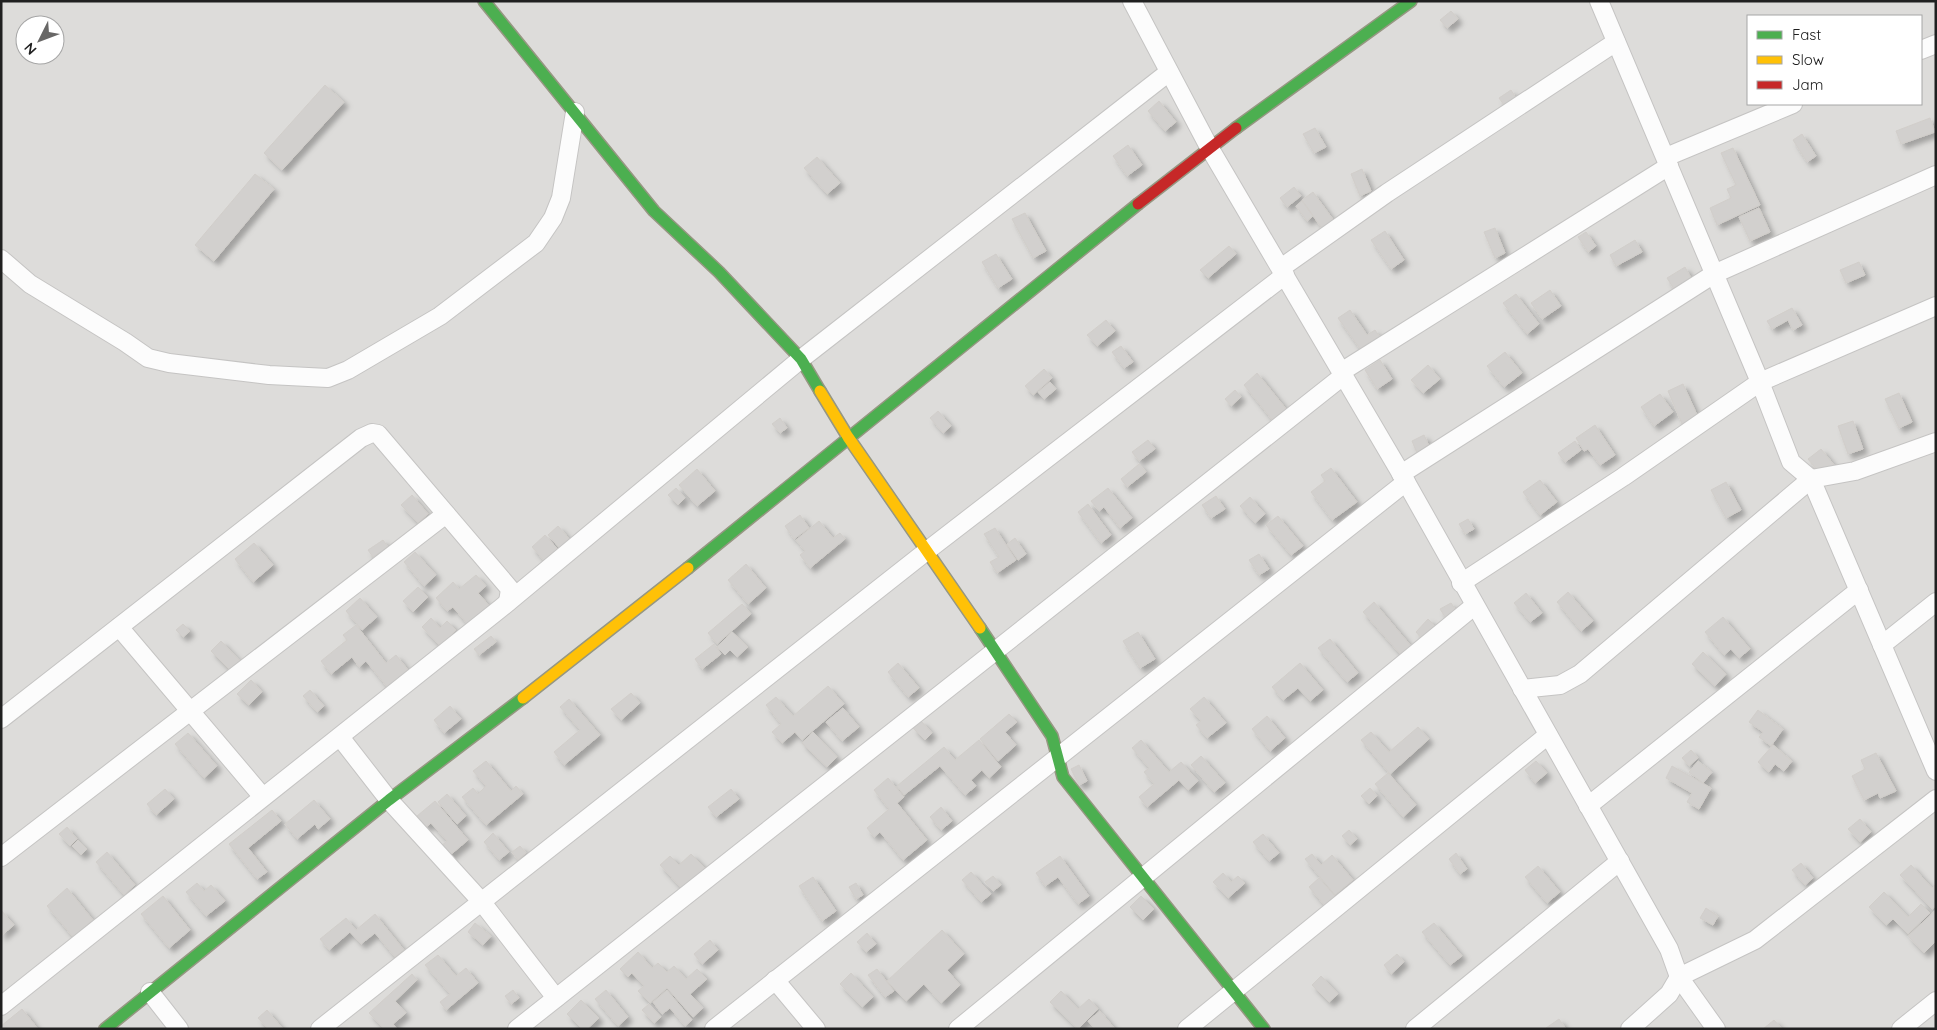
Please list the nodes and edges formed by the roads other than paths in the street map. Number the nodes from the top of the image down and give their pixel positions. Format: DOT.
graph roads {
  1 [pos="484,1"];
  2 [pos="1132,1"];
  3 [pos="1411,1"];
  4 [pos="1600,1"];
  5 [pos="1616,42"];
  6 [pos="1936,44"];
  7 [pos="1922,50"];
  8 [pos="1169,72"];
  9 [pos="1791,105"];
  10 [pos="574,112"];
  11 [pos="1209,146"];
  12 [pos="1668,162"];
  13 [pos="1936,175"];
  14 [pos="1,259"];
  15 [pos="1283,272"];
  16 [pos="1714,274"];
  17 [pos="1936,306"];
  18 [pos="801,359"];
  19 [pos="1342,374"];
  20 [pos="1760,382"];
  21 [pos="848,437"];
  22 [pos="1936,442"];
  23 [pos="1403,478"];
  24 [pos="1811,479"];
  25 [pos="446,514"];
  26 [pos="928,550"];
  27 [pos="1461,583"];
  28 [pos="1859,590"];
  29 [pos="508,602"];
  30 [pos="1936,602"];
  31 [pos="1474,606"];
  32 [pos="118,627"];
  33 [pos="1882,645"];
  34 [pos="996,651"];
  35 [pos="1522,689"];
  36 [pos="188,711"];
  37 [pos="1,719"];
  38 [pos="1548,735"];
  39 [pos="340,736"];
  40 [pos="1058,756"];
  41 [pos="1936,771"];
  42 [pos="263,798"];
  43 [pos="1936,799"];
  44 [pos="388,800"];
  45 [pos="1588,806"];
  46 [pos="1,857"];
  47 [pos="1620,862"];
  48 [pos="1143,878"];
  49 [pos="481,901"];
  50 [pos="1679,978"];
  51 [pos="775,980"];
  52 [pos="150,992"];
  53 [pos="1232,992"];
  54 [pos="556,998"];
  55 [pos="1936,1001"];
  56 [pos="2,1004"];
  57 [pos="105,1029"];
  58 [pos="179,1029"];
  59 [pos="320,1029"];
  60 [pos="517,1029"];
  61 [pos="714,1029"];
  62 [pos="816,1029"];
  63 [pos="958,1029"];
  64 [pos="1187,1029"];
  65 [pos="1264,1029"];
  66 [pos="1415,1029"];
  67 [pos="1630,1029"];
  68 [pos="1716,1029"];
  69 [pos="1901,1029"];
  1 -- 10 [label="street"];
  2 -- 8 [label="street"];
  3 -- 11 [label="street"];
  4 -- 5 [label="street"];
  5 -- 12 [label="street"];
  5 -- 15 [label="street"];
  6 -- 7 [label="street"];
  8 -- 11 [label="street"];
  8 -- 18 [label="street"];
  9 -- 12 [label="street"];
  10 -- 14 [label="street"];
  10 -- 18 [label="street"];
  11 -- 15 [label="street"];
  11 -- 21 [label="street"];
  12 -- 16 [label="street"];
  12 -- 19 [label="street"];
  13 -- 16 [label="street"];
  15 -- 19 [label="street"];
  15 -- 26 [label="street"];
  16 -- 20 [label="street"];
  16 -- 23 [label="street"];
  17 -- 20 [label="street"];
  18 -- 21 [label="street"];
  18 -- 29 [label="street"];
  19 -- 23 [label="street"];
  19 -- 34 [label="street"];
  20 -- 24 [label="street"];
  20 -- 27 [label="street"];
  21 -- 26 [label="street"];
  21 -- 44 [label="street"];
  22 -- 24 [label="street"];
  23 -- 27 [label="street"];
  23 -- 40 [label="street"];
  24 -- 28 [label="street"];
  24 -- 35 [label="street"];
  25 -- 29 [label="street"];
  25 -- 32 [label="street"];
  25 -- 36 [label="street"];
  26 -- 34 [label="street"];
  26 -- 49 [label="street"];
  27 -- 31 [label="street"];
  28 -- 33 [label="street"];
  28 -- 45 [label="street"];
  29 -- 39 [label="street"];
  30 -- 33 [label="street"];
  31 -- 35 [label="street"];
  31 -- 48 [label="street"];
  32 -- 36 [label="street"];
  32 -- 37 [label="street"];
  33 -- 41 [label="street"];
  34 -- 40 [label="street"];
  34 -- 54 [label="street"];
  35 -- 38 [label="street"];
  36 -- 42 [label="street"];
  36 -- 46 [label="street"];
  38 -- 45 [label="street"];
  38 -- 53 [label="street"];
  39 -- 42 [label="street"];
  39 -- 44 [label="street"];
  40 -- 48 [label="street"];
  40 -- 51 [label="street"];
  42 -- 56 [label="street"];
  43 -- 50 [label="street"];
  44 -- 49 [label="street"];
  44 -- 52 [label="street"];
  45 -- 47 [label="street"];
  47 -- 50 [label="street"];
  47 -- 66 [label="street"];
  48 -- 53 [label="street"];
  48 -- 63 [label="street"];
  49 -- 54 [label="street"];
  49 -- 59 [label="street"];
  50 -- 67 [label="street"];
  50 -- 68 [label="street"];
  51 -- 61 [label="street"];
  51 -- 62 [label="street"];
  52 -- 57 [label="street"];
  52 -- 58 [label="street"];
  53 -- 64 [label="street"];
  53 -- 65 [label="street"];
  54 -- 60 [label="street"];
  55 -- 69 [label="street"];
}
